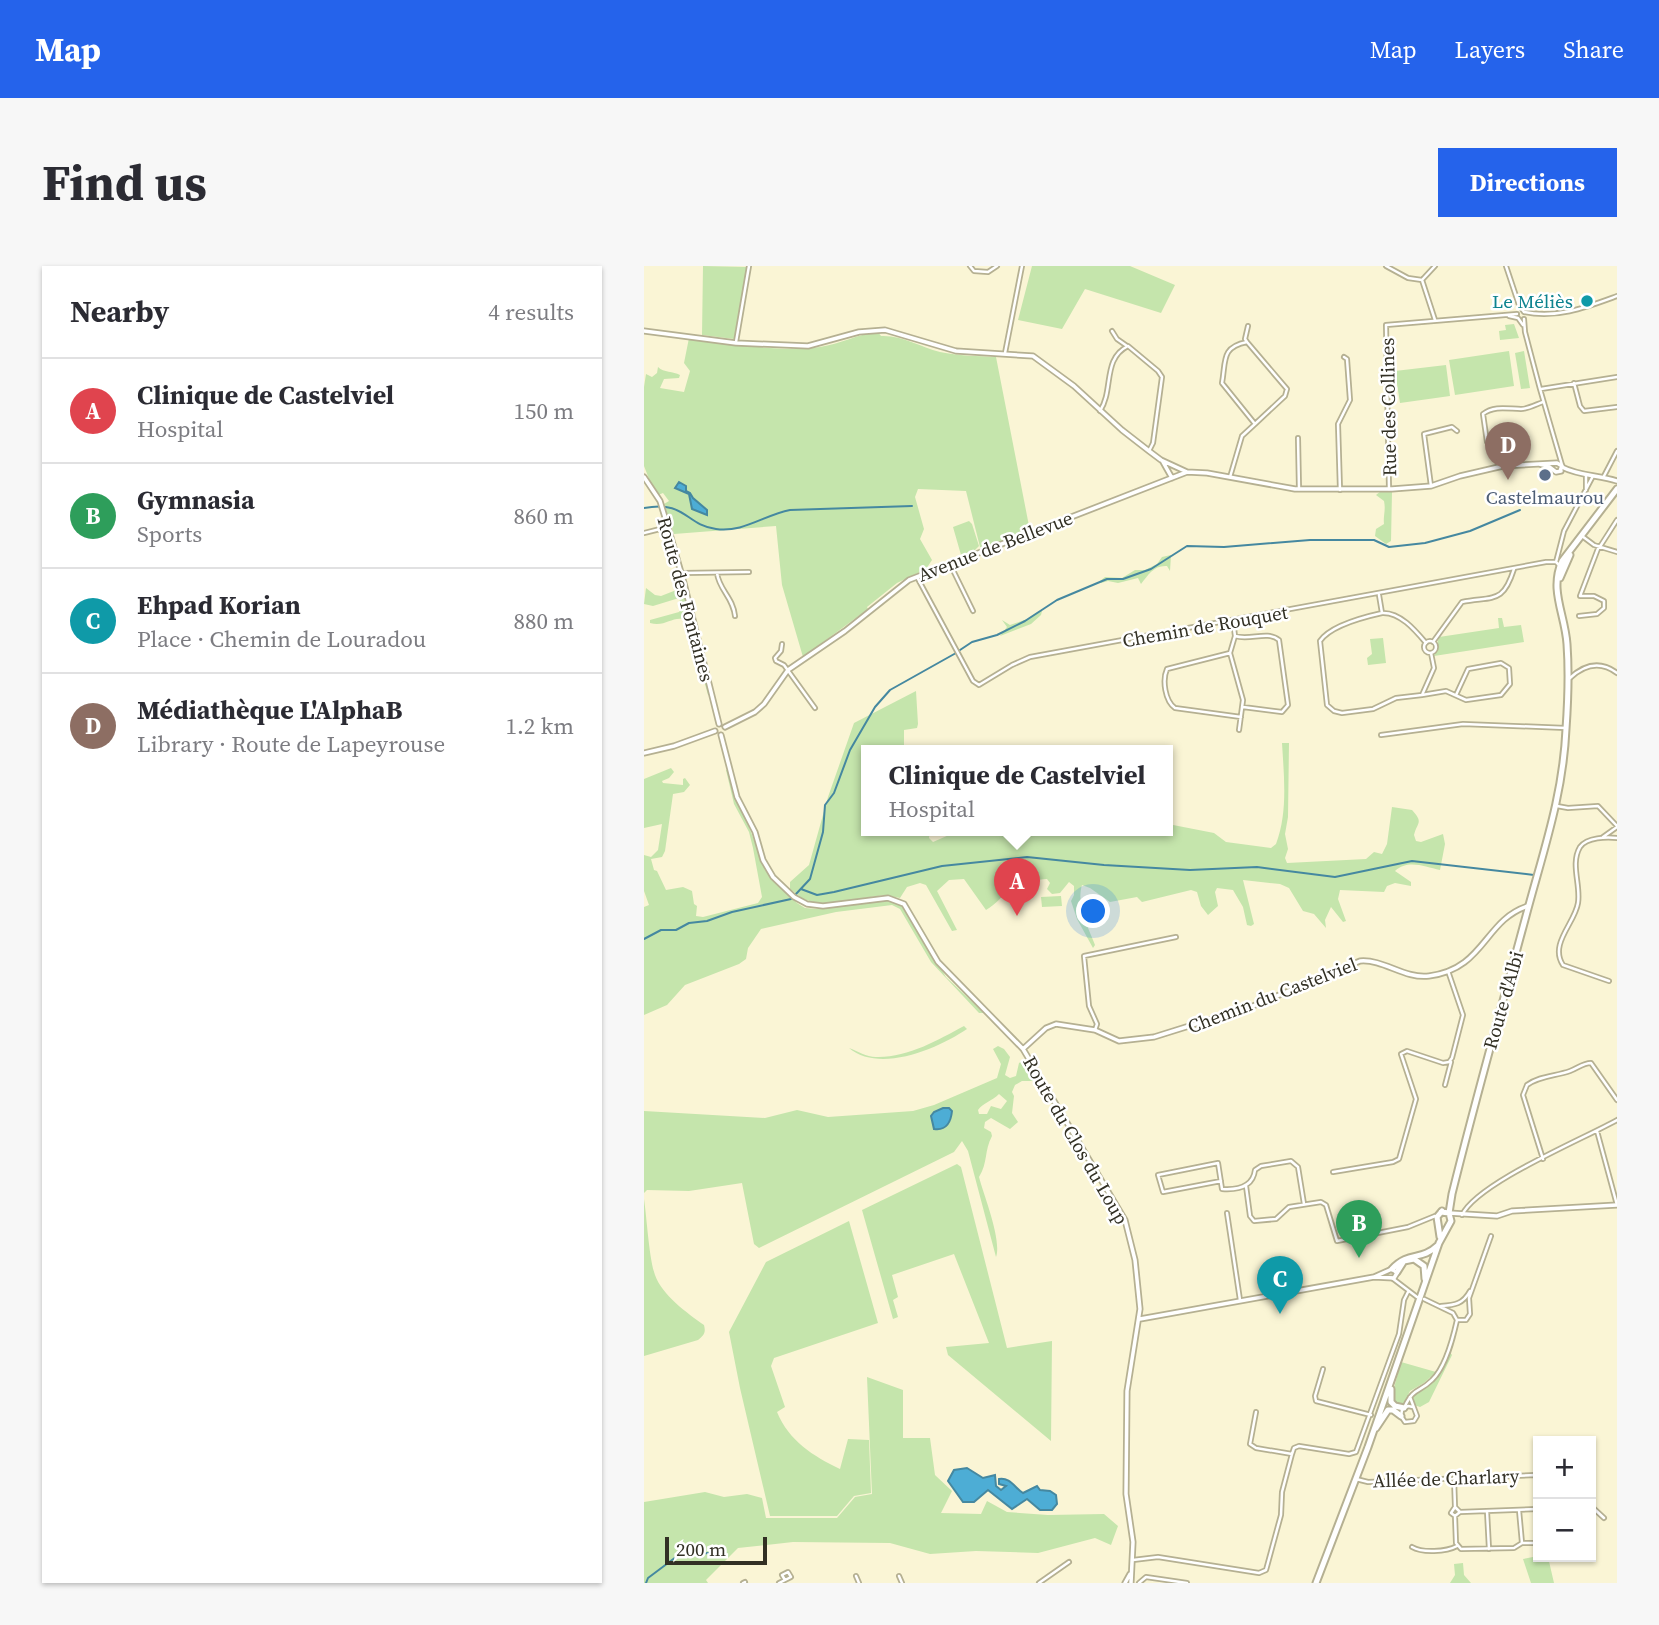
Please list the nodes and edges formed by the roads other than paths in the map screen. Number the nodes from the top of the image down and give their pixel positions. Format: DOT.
graph roads {
  1 [pos="749,266"];
  2 [pos="970,266"];
  3 [pos="998,266"];
  4 [pos="1021,266"];
  5 [pos="1386,266"];
  6 [pos="1435,266"];
  7 [pos="1506,266"];
  8 [pos="1422,280"];
  9 [pos="1617,296"];
  10 [pos="1517,301"];
  11 [pos="1524,312"];
  12 [pos="1538,314"];
  13 [pos="1518,316"];
  14 [pos="1525,318"];
  15 [pos="1432,321"];
  16 [pos="1248,326"];
  17 [pos="1524,328"];
  18 [pos="644,331"];
  19 [pos="1112,331"];
  20 [pos="736,342"];
  21 [pos="1247,342"];
  22 [pos="1126,346"];
  23 [pos="1005,353"];
  24 [pos="1344,357"];
  25 [pos="1617,377"];
  26 [pos="1574,383"];
  27 [pos="1540,389"];
  28 [pos="1543,402"];
  29 [pos="1617,407"];
  30 [pos="1100,411"];
  31 [pos="1255,424"];
  32 [pos="1457,431"];
  33 [pos="1298,438"];
  34 [pos="1617,451"];
  35 [pos="1149,452"];
  36 [pos="1560,456"];
  37 [pos="1161,460"];
  38 [pos="1537,463"];
  39 [pos="1556,463"];
  40 [pos="1513,465"];
  41 [pos="1175,467"];
  42 [pos="1561,468"];
  43 [pos="1553,470"];
  44 [pos="1170,472"];
  45 [pos="1187,472"];
  46 [pos="1586,475"];
  47 [pos="1593,476"];
  48 [pos="1604,476"];
  49 [pos="1230,477"];
  50 [pos="644,478"];
  51 [pos="1172,478"];
  52 [pos="1617,481"];
  53 [pos="1431,486"];
  54 [pos="1299,489"];
  55 [pos="1389,489"];
  56 [pos="1617,489"];
  57 [pos="1340,490"];
  58 [pos="1584,493"];
  59 [pos="1617,520"];
  60 [pos="668,527"];
  61 [pos="644,533"];
  62 [pos="1582,536"];
  63 [pos="1600,546"];
  64 [pos="1617,552"];
  65 [pos="1560,563"];
  66 [pos="950,564"];
  67 [pos="1514,569"];
  68 [pos="749,572"];
  69 [pos="682,573"];
  70 [pos="717,573"];
  71 [pos="917,576"];
  72 [pos="1379,595"];
  73 [pos="973,611"];
  74 [pos="1382,613"];
  75 [pos="735,616"];
  76 [pos="1579,616"];
  77 [pos="1233,621"];
  78 [pos="1235,636"];
  79 [pos="1433,642"];
  80 [pos="1426,643"];
  81 [pos="782,644"];
  82 [pos="1230,653"];
  83 [pos="1431,653"];
  84 [pos="788,670"];
  85 [pos="1576,672"];
  86 [pos="1617,673"];
  87 [pos="1568,675"];
  88 [pos="1422,695"];
  89 [pos="1456,695"];
  90 [pos="1243,707"];
  91 [pos="815,708"];
  92 [pos="1241,717"];
  93 [pos="719,724"];
  94 [pos="725,727"];
  95 [pos="1566,728"];
  96 [pos="1239,730"];
  97 [pos="715,732"];
  98 [pos="721,735"];
  99 [pos="1381,735"];
  100 [pos="644,753"];
  101 [pos="1556,806"];
  102 [pos="1617,826"];
  103 [pos="1617,833"];
  104 [pos="1603,838"];
  105 [pos="1615,838"];
  106 [pos="1528,906"];
  107 [pos="1526,916"];
  108 [pos="1508,917"];
  109 [pos="1176,937"];
  110 [pos="1448,971"];
  111 [pos="1609,981"];
  112 [pos="1095,1030"];
  113 [pos="1023,1049"];
  114 [pos="1452,1058"];
  115 [pos="1445,1084"];
  116 [pos="1617,1100"];
  117 [pos="1617,1120"];
  118 [pos="1597,1131"];
  119 [pos="1543,1159"];
  120 [pos="1333,1172"];
  121 [pos="1221,1181"];
  122 [pos="1246,1186"];
  123 [pos="1452,1194"];
  124 [pos="1304,1203"];
  125 [pos="1617,1205"];
  126 [pos="1227,1213"];
  127 [pos="1440,1213"];
  128 [pos="1449,1213"];
  129 [pos="1462,1215"];
  130 [pos="1425,1220"];
  131 [pos="1439,1223"];
  132 [pos="1449,1223"];
  133 [pos="1491,1236"];
  134 [pos="1439,1243"];
  135 [pos="1392,1274"];
  136 [pos="1474,1281"];
  137 [pos="1426,1285"];
  138 [pos="1408,1292"];
  139 [pos="1417,1297"];
  140 [pos="1424,1299"];
  141 [pos="1240,1300"];
  142 [pos="1457,1304"];
  143 [pos="1441,1306"];
  144 [pos="1469,1307"];
  145 [pos="1453,1312"];
  146 [pos="1140,1319"];
  147 [pos="1457,1320"];
  148 [pos="1466,1320"];
  149 [pos="1455,1331"];
  150 [pos="1404,1345"];
  151 [pos="1323,1369"];
  152 [pos="1410,1397"];
  153 [pos="1413,1407"];
  154 [pos="1404,1408"];
  155 [pos="1256,1412"];
  156 [pos="1374,1416"];
  157 [pos="1401,1416"];
  158 [pos="1370,1440"];
  159 [pos="1292,1454"];
  160 [pos="1533,1475"];
  161 [pos="1454,1478"];
  162 [pos="1356,1479"];
  163 [pos="1345,1503"];
  164 [pos="1455,1507"];
  165 [pos="1533,1509"];
  166 [pos="1519,1510"];
  167 [pos="1488,1511"];
  168 [pos="1596,1511"];
  169 [pos="1460,1512"];
  170 [pos="1455,1516"];
  171 [pos="1604,1518"];
  172 [pos="1522,1543"];
  173 [pos="1533,1543"];
  174 [pos="1457,1546"];
  175 [pos="1412,1547"];
  176 [pos="1489,1549"];
  177 [pos="1133,1561"];
  178 [pos="1069,1562"];
  179 [pos="856,1576"];
  180 [pos="899,1576"];
  181 [pos="785,1580"];
  182 [pos="1131,1582"];
  183 [pos="779,1583"];
  184 [pos="859,1583"];
  185 [pos="902,1583"];
  186 [pos="1039,1583"];
  187 [pos="1188,1583"];
  188 [pos="1316,1583"];
  1 -- 20 [label="street"];
  2 -- 3 [label="street"];
  4 -- 23 [label="street"];
  5 -- 8 [label="street"];
  6 -- 8 [label="street"];
  7 -- 10 [label="street"];
  8 -- 15 [label="street"];
  9 -- 12 [label="street"];
  10 -- 11 [label="street"];
  10 -- 13 [label="street"];
  11 -- 12 [label="street"];
  11 -- 13 [label="street"];
  11 -- 14 [label="street"];
  12 -- 14 [label="street"];
  13 -- 14 [label="street"];
  13 -- 15 [label="street"];
  13 -- 17 [label="street"];
  14 -- 17 [label="street"];
  15 -- 55 [label="street, Rue des Collines"];
  16 -- 21 [label="street"];
  17 -- 27 [label="street"];
  18 -- 20 [label="street"];
  19 -- 22 [label="street"];
  20 -- 23 [label="street"];
  21 -- 31 [label="street"];
  21 -- 31 [label="street"];
  22 -- 30 [label="street"];
  22 -- 35 [label="street"];
  23 -- 30 [label="street"];
  24 -- 57 [label="street"];
  25 -- 26 [label="street"];
  26 -- 27 [label="street"];
  26 -- 29 [label="street"];
  27 -- 28 [label="street"];
  28 -- 36 [label="street"];
  28 -- 40 [label="street"];
  30 -- 35 [label="street"];
  31 -- 49 [label="street"];
  32 -- 53 [label="street"];
  33 -- 54 [label="street"];
  34 -- 48 [label="street"];
  35 -- 37 [label="street"];
  36 -- 39 [label="street"];
  36 -- 42 [label="street"];
  37 -- 41 [label="street"];
  37 -- 44 [label="street"];
  38 -- 39 [label="street"];
  38 -- 40 [label="street"];
  38 -- 43 [label="street"];
  39 -- 42 [label="street"];
  39 -- 43 [label="street"];
  40 -- 53 [label="street"];
  41 -- 44 [label="street"];
  41 -- 45 [label="street"];
  42 -- 43 [label="street"];
  42 -- 46 [label="street"];
  44 -- 51 [label="street"];
  45 -- 49 [label="street"];
  45 -- 51 [label="street, Avenue de Bellevue"];
  46 -- 47 [label="street"];
  46 -- 58 [label="street"];
  47 -- 48 [label="street"];
  47 -- 58 [label="street"];
  48 -- 52 [label="street"];
  49 -- 54 [label="street"];
  50 -- 60 [label="street, Route des Fontaines"];
  51 -- 66 [label="street, Avenue de Bellevue"];
  53 -- 55 [label="street"];
  54 -- 57 [label="street"];
  55 -- 57 [label="street"];
  56 -- 62 [label="main road"];
  58 -- 65 [label="street"];
  59 -- 63 [label="street"];
  60 -- 61 [label="street"];
  60 -- 69 [label="street, Route des Fontaines"];
  62 -- 63 [label="street"];
  62 -- 65 [label="main road"];
  63 -- 64 [label="street"];
  63 -- 76 [label="street"];
  65 -- 67 [label="street, Chemin de Rouquet"];
  65 -- 87 [label="main road, Route d'Albi"];
  66 -- 71 [label="street, Avenue de Bellevue"];
  66 -- 73 [label="street"];
  67 -- 72 [label="street, Chemin de Rouquet"];
  67 -- 79 [label="street"];
  68 -- 70 [label="street"];
  69 -- 70 [label="street"];
  69 -- 93 [label="street, Route des Fontaines"];
  70 -- 75 [label="street"];
  71 -- 77 [label="street, Chemin de Rouquet"];
  71 -- 84 [label="street, Avenue de Bellevue"];
  72 -- 74 [label="street"];
  72 -- 77 [label="street, Chemin de Rouquet"];
  74 -- 80 [label="street"];
  74 -- 88 [label="street"];
  77 -- 78 [label="street"];
  78 -- 82 [label="street"];
  78 -- 90 [label="street"];
  79 -- 80 [label="street"];
  79 -- 83 [label="street"];
  80 -- 83 [label="street"];
  81 -- 84 [label="street"];
  82 -- 90 [label="street"];
  82 -- 92 [label="street"];
  83 -- 88 [label="street"];
  84 -- 91 [label="street"];
  84 -- 94 [label="street, Avenue de Bellevue"];
  85 -- 86 [label="street"];
  85 -- 87 [label="street"];
  85 -- 87 [label="street"];
  87 -- 95 [label="main road, Route d'Albi"];
  88 -- 89 [label="street"];
  89 -- 89 [label="street"];
  90 -- 92 [label="street"];
  92 -- 96 [label="street"];
  93 -- 94 [label="street"];
  93 -- 97 [label="street"];
  94 -- 98 [label="street"];
  95 -- 99 [label="street"];
  95 -- 101 [label="main road, Route d'Albi"];
  97 -- 98 [label="street"];
  97 -- 100 [label="street"];
  98 -- 113 [label="street, Route du Clos du Loup"];
  101 -- 102 [label="street"];
  101 -- 106 [label="main road, Route d'Albi"];
  102 -- 104 [label="street"];
  103 -- 105 [label="street"];
  104 -- 105 [label="street"];
  104 -- 111 [label="street"];
  106 -- 107 [label="main road, Route d'Albi"];
  106 -- 108 [label="street, Chemin du Castelviel"];
  107 -- 108 [label="street"];
  107 -- 123 [label="main road, Route d'Albi"];
  108 -- 110 [label="street, Chemin du Castelviel"];
  109 -- 112 [label="street"];
  110 -- 112 [label="street, Chemin du Castelviel"];
  110 -- 114 [label="street"];
  112 -- 113 [label="street, Chemin du Castelviel"];
  113 -- 146 [label="street, Route du Clos du Loup"];
  114 -- 115 [label="street"];
  114 -- 120 [label="street"];
  116 -- 119 [label="street"];
  117 -- 118 [label="street"];
  118 -- 119 [label="street"];
  118 -- 125 [label="street"];
  119 -- 129 [label="street"];
  121 -- 121 [label="street"];
  121 -- 122 [label="street"];
  122 -- 124 [label="street"];
  122 -- 124 [label="street"];
  123 -- 127 [label="main road, Route d'Albi"];
  123 -- 128 [label="main road, Route d'Albi"];
  124 -- 130 [label="street"];
  125 -- 129 [label="street"];
  126 -- 141 [label="street"];
  127 -- 128 [label="main road"];
  127 -- 130 [label="street"];
  127 -- 131 [label="main road"];
  128 -- 129 [label="street"];
  128 -- 132 [label="main road, Route d'Albi"];
  129 -- 132 [label="street"];
  130 -- 131 [label="street"];
  131 -- 132 [label="main road"];
  131 -- 134 [label="main road"];
  132 -- 134 [label="main road"];
  133 -- 136 [label="street"];
  134 -- 135 [label="main road"];
  134 -- 137 [label="main road"];
  135 -- 137 [label="main road"];
  135 -- 138 [label="street"];
  135 -- 141 [label="street"];
  136 -- 142 [label="street"];
  136 -- 144 [label="street"];
  137 -- 150 [label="main road"];
  138 -- 139 [label="street"];
  138 -- 156 [label="street"];
  140 -- 143 [label="street"];
  141 -- 146 [label="street"];
  142 -- 143 [label="street"];
  142 -- 144 [label="street"];
  142 -- 145 [label="street"];
  143 -- 145 [label="street"];
  144 -- 148 [label="street"];
  145 -- 147 [label="street"];
  146 -- 177 [label="street, Route du Clos du Loup"];
  147 -- 148 [label="street"];
  147 -- 149 [label="street"];
  148 -- 149 [label="street"];
  149 -- 152 [label="street"];
  150 -- 154 [label="main road"];
  150 -- 156 [label="main road"];
  151 -- 156 [label="street"];
  152 -- 153 [label="street"];
  152 -- 154 [label="street"];
  153 -- 154 [label="street"];
  153 -- 157 [label="street"];
  154 -- 157 [label="street"];
  155 -- 159 [label="street"];
  156 -- 158 [label="main road"];
  156 -- 159 [label="street"];
  156 -- 163 [label="main road"];
  157 -- 158 [label="main road"];
  158 -- 162 [label="main road"];
  159 -- 177 [label="street"];
  160 -- 161 [label="street, Allée de Charlary"];
  161 -- 162 [label="street, Allée de Charlary"];
  161 -- 164 [label="street"];
  162 -- 163 [label="main road"];
  163 -- 188 [label="main road"];
  164 -- 169 [label="street"];
  164 -- 170 [label="street"];
  165 -- 166 [label="street"];
  166 -- 167 [label="street"];
  166 -- 172 [label="street"];
  167 -- 169 [label="street"];
  167 -- 176 [label="street"];
  168 -- 171 [label="street"];
  169 -- 170 [label="street"];
  170 -- 174 [label="street"];
  172 -- 173 [label="street"];
  172 -- 176 [label="street"];
  174 -- 175 [label="street"];
  174 -- 176 [label="street"];
  177 -- 182 [label="street, Route du Clos du Loup"];
  178 -- 186 [label="street"];
  179 -- 184 [label="street"];
  180 -- 185 [label="street"];
  181 -- 183 [label="street"];
  182 -- 187 [label="street"];
}
